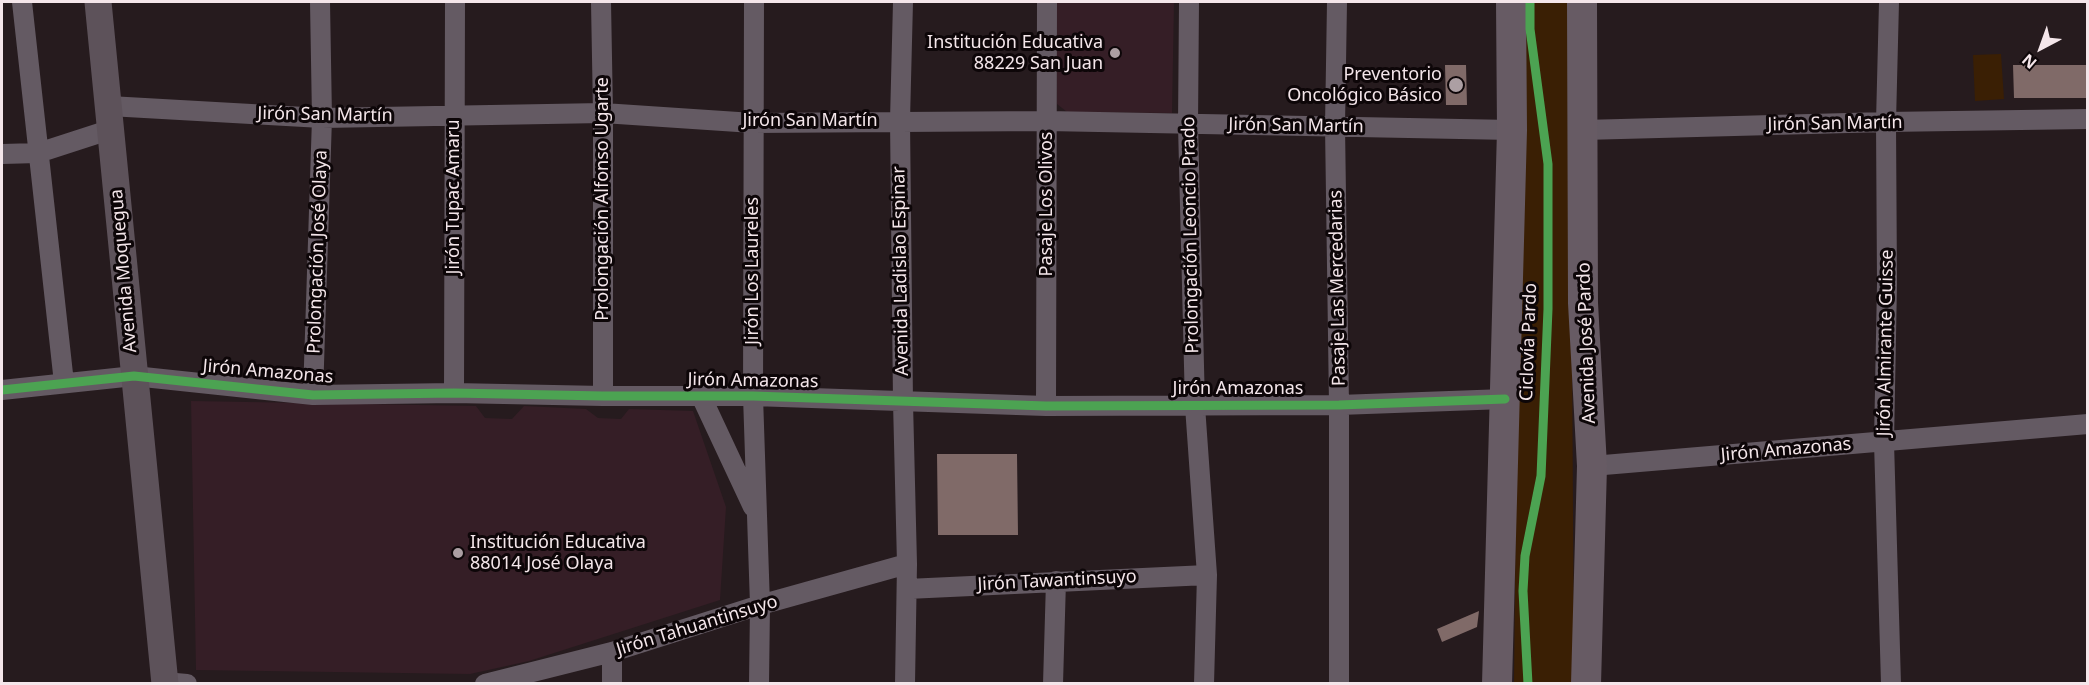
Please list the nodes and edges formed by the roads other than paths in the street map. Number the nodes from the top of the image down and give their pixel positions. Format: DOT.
graph roads {
  1 [pos="22,2"];
  2 [pos="98,2"];
  3 [pos="320,2"];
  4 [pos="455,2"];
  5 [pos="601,2"];
  6 [pos="754,2"];
  7 [pos="903,2"];
  8 [pos="1047,2"];
  9 [pos="1189,2"];
  10 [pos="1337,2"];
  11 [pos="1511,2"];
  12 [pos="1582,2"];
  13 [pos="1889,2"];
  14 [pos="603,113"];
  15 [pos="454,115"];
  16 [pos="110,118"];
  17 [pos="322,118"];
  18 [pos="2088,119"];
  19 [pos="900,120"];
  20 [pos="1047,121"];
  21 [pos="1887,122"];
  22 [pos="753,123"];
  23 [pos="1188,125"];
  24 [pos="1335,126"];
  25 [pos="1512,130"];
  26 [pos="1583,130"];
  27 [pos="38,153"];
  28 [pos="2,154"];
  29 [pos="134,376"];
  30 [pos="64,383"];
  31 [pos="2,390"];
  32 [pos="454,393"];
  33 [pos="313,395"];
  34 [pos="603,396"];
  35 [pos="701,396"];
  36 [pos="753,396"];
  37 [pos="1505,399"];
  38 [pos="903,402"];
  39 [pos="1339,405"];
  40 [pos="1046,406"];
  41 [pos="1195,406"];
  42 [pos="2088,424"];
  43 [pos="1884,442"];
  44 [pos="1592,466"];
  45 [pos="757,515"];
  46 [pos="908,564"];
  47 [pos="1207,574"];
  48 [pos="1056,581"];
  49 [pos="907,589"];
  50 [pos="760,605"];
  51 [pos="612,652"];
  52 [pos="172,683"];
  53 [pos="485,684"];
  54 [pos="612,684"];
  55 [pos="759,684"];
  56 [pos="905,684"];
  57 [pos="1053,684"];
  58 [pos="1204,684"];
  59 [pos="1340,684"];
  60 [pos="1497,684"];
  61 [pos="1586,684"];
  62 [pos="1891,684"];
  1 -- 27 [label="street"];
  2 -- 16 [label="main road, Avenida Moquegua"];
  3 -- 17 [label="street, Prolongación José Olaya"];
  4 -- 15 [label="street, Jirón Tupac Amaru"];
  5 -- 14 [label="street, Prolongación Alfonso Ugarte"];
  6 -- 22 [label="street, Jirón Los Laureles"];
  7 -- 19 [label="street, Avenida Ladislao Espinar"];
  8 -- 20 [label="street, Pasaje Los Olivos"];
  9 -- 23 [label="street, Prolongación Leoncio Prado"];
  10 -- 24 [label="street, Pasaje Las Mercedarias"];
  11 -- 25 [label="main road"];
  12 -- 26 [label="main road, Avenida José Pardo"];
  13 -- 21 [label="street, Jirón Almirante Guisse"];
  14 -- 15 [label="street, Jirón San Martín"];
  14 -- 22 [label="street, Jirón San Martín"];
  14 -- 34 [label="street, Prolongación Alfonso Ugarte"];
  15 -- 17 [label="street, Jirón San Martín"];
  15 -- 32 [label="street, Jirón Tupac Amaru"];
  16 -- 17 [label="street, Jirón San Martín"];
  16 -- 27 [label="street, Jirón San Martín"];
  16 -- 29 [label="main road, Avenida Moquegua"];
  17 -- 33 [label="street, Prolongación José Olaya"];
  18 -- 21 [label="street, Jirón San Martín"];
  19 -- 20 [label="street, Jirón San Martín"];
  19 -- 22 [label="street, Jirón San Martín"];
  19 -- 38 [label="street, Avenida Ladislao Espinar"];
  20 -- 23 [label="street, Jirón San Martín"];
  20 -- 40 [label="street, Pasaje Los Olivos"];
  21 -- 26 [label="street, Jirón San Martín"];
  21 -- 43 [label="street, Jirón Almirante Guisse"];
  22 -- 36 [label="street, Jirón Los Laureles"];
  23 -- 24 [label="street, Jirón San Martín"];
  23 -- 41 [label="street, Prolongación Leoncio Prado"];
  24 -- 25 [label="street, Jirón San Martín"];
  24 -- 39 [label="street, Pasaje Las Mercedarias"];
  25 -- 37 [label="main road"];
  26 -- 44 [label="main road, Avenida José Pardo"];
  27 -- 28 [label="street, Jirón San Martín"];
  27 -- 30 [label="street"];
  29 -- 30 [label="street, Jirón Amazonas"];
  29 -- 33 [label="street, Jirón Amazonas"];
  29 -- 52 [label="main road, Avenida Moquegua"];
  30 -- 31 [label="street, Jirón Amazonas"];
  32 -- 33 [label="street, Jirón Amazonas"];
  32 -- 34 [label="street, Jirón Amazonas"];
  34 -- 35 [label="street, Jirón Amazonas"];
  35 -- 36 [label="street, Jirón Amazonas"];
  35 -- 45 [label="street"];
  36 -- 38 [label="street, Jirón Amazonas"];
  36 -- 45 [label="street, Jirón Los Laureles"];
  37 -- 39 [label="street, Jirón Amazonas"];
  37 -- 60 [label="main road"];
  38 -- 40 [label="street, Jirón Amazonas"];
  38 -- 46 [label="street, Avenida Ladislao Espinar"];
  39 -- 41 [label="street, Jirón Amazonas"];
  39 -- 59 [label="street, Pasaje Las Mercedarias"];
  40 -- 41 [label="street, Jirón Amazonas"];
  41 -- 47 [label="street, Prolongación Leoncio Prado"];
  42 -- 43 [label="street, Jirón Amazonas"];
  43 -- 44 [label="street, Jirón Amazonas"];
  43 -- 62 [label="street, Jirón Almirante Guisse"];
  44 -- 61 [label="main road, Avenida José Pardo"];
  45 -- 50 [label="street, Jirón Los Laureles"];
  46 -- 49 [label="street, Avenida Ladislao Espinar"];
  46 -- 50 [label="street, Jirón Tahuantinsuyo"];
  47 -- 48 [label="street, Jirón Tawantinsuyo"];
  47 -- 58 [label="street, Prolongación Leoncio Prado"];
  48 -- 49 [label="street, Jirón Tawantinsuyo"];
  48 -- 57 [label="street"];
  49 -- 56 [label="street, Avenida Ladislao Espinar"];
  50 -- 51 [label="street, Jirón Tahuantinsuyo"];
  50 -- 55 [label="street, Jirón Los Laureles"];
  51 -- 53 [label="street, Jirón Tahuantinsuyo"];
  51 -- 54 [label="street"];
}
